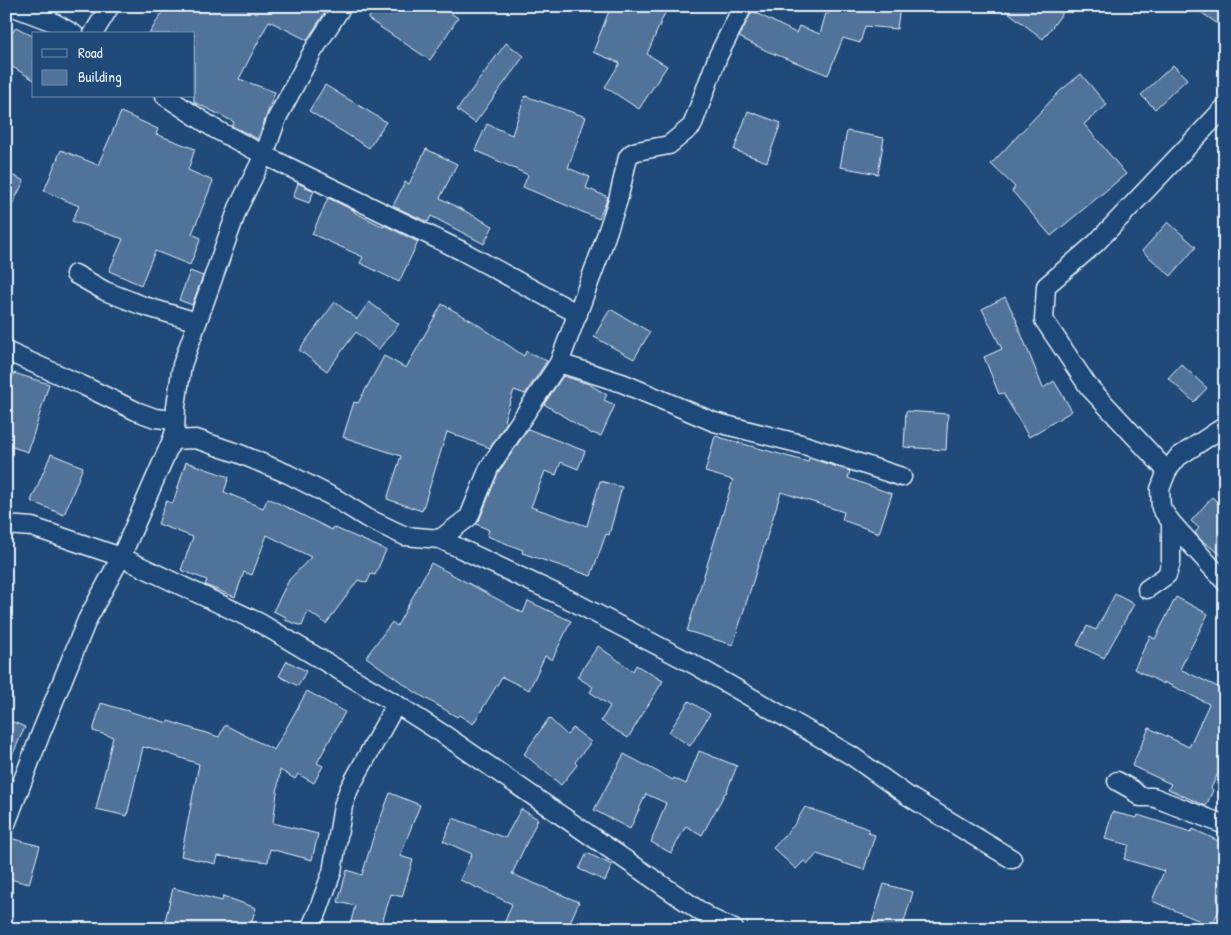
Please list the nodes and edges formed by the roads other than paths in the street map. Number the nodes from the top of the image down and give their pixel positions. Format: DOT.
graph roads {
  1 [pos="11,6"];
  2 [pos="110,6"];
  3 [pos="342,6"];
  4 [pos="743,6"];
  5 [pos="70,32"];
  6 [pos="94,32"];
  7 [pos="168,98"];
  8 [pos="1225,107"];
  9 [pos="264,154"];
  10 [pos="75,274"];
  11 [pos="578,314"];
  12 [pos="197,322"];
  13 [pos="6,351"];
  14 [pos="559,363"];
  15 [pos="175,420"];
  16 [pos="1225,426"];
  17 [pos="172,440"];
  18 [pos="1167,471"];
  19 [pos="902,477"];
  20 [pos="1171,522"];
  21 [pos="6,525"];
  22 [pos="440,539"];
  23 [pos="121,557"];
  24 [pos="1225,582"];
  25 [pos="1147,588"];
  26 [pos="396,704"];
  27 [pos="1117,781"];
  28 [pos="6,824"];
  29 [pos="1225,825"];
  30 [pos="1012,859"];
  31 [pos="707,923"];
  32 [pos="310,929"];
  33 [pos="734,929"];
  1 -- 5 [label="street"];
  2 -- 6 [label="street"];
  3 -- 9 [label="street"];
  4 -- 11 [label="street"];
  7 -- 9 [label="street"];
  8 -- 18 [label="street"];
  9 -- 11 [label="street"];
  9 -- 12 [label="street"];
  10 -- 12 [label="street"];
  11 -- 14 [label="street"];
  12 -- 15 [label="street"];
  13 -- 15 [label="street"];
  14 -- 19 [label="street"];
  14 -- 22 [label="street"];
  15 -- 17 [label="street"];
  16 -- 18 [label="street"];
  17 -- 22 [label="street"];
  17 -- 23 [label="street"];
  18 -- 20 [label="street"];
  20 -- 24 [label="street"];
  20 -- 25 [label="street"];
  21 -- 23 [label="street"];
  22 -- 30 [label="street"];
  23 -- 26 [label="street"];
  23 -- 28 [label="street"];
  26 -- 31 [label="street"];
  26 -- 32 [label="street"];
  27 -- 29 [label="street"];
  31 -- 33 [label="street"];
}
